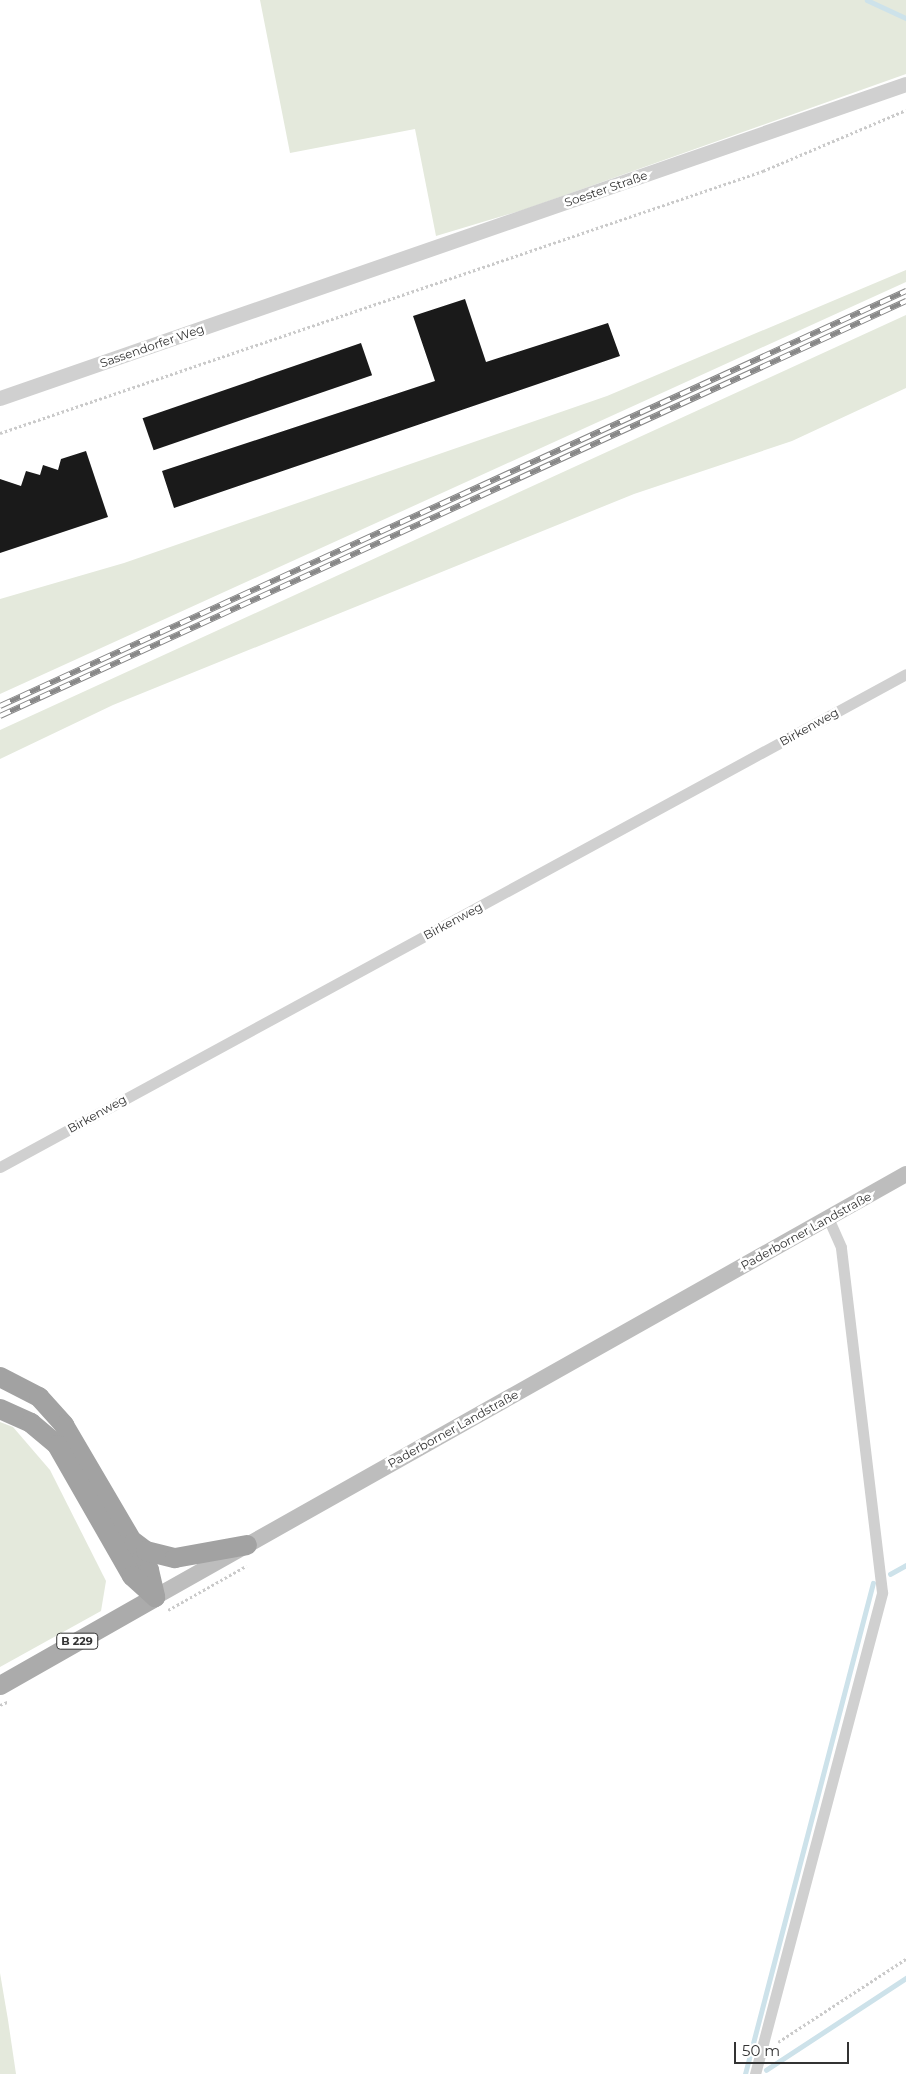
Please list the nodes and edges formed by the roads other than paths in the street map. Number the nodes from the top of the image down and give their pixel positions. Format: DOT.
graph roads {
  1 [pos="906,84"];
  2 [pos="305,293"];
  3 [pos="0,398"];
  4 [pos="906,674"];
  5 [pos="0,1167"];
  6 [pos="906,1174"];
  7 [pos="828,1218"];
  8 [pos="0,1377"];
  9 [pos="0,1409"];
  10 [pos="131,1540"];
  11 [pos="247,1545"];
  12 [pos="155,1597"];
  13 [pos="0,1685"];
  14 [pos="755,2074"];
  1 -- 2 [label="street, Soester Straße"];
  2 -- 3 [label="street, Sassendorfer Weg"];
  4 -- 5 [label="street, Birkenweg"];
  6 -- 7 [label="main road, Paderborner Landstraße"];
  7 -- 11 [label="main road, Paderborner Landstraße"];
  7 -- 14 [label="street"];
  8 -- 10 [label="highway"];
  9 -- 12 [label="highway"];
  10 -- 11 [label="highway"];
  10 -- 12 [label="highway"];
  11 -- 12 [label="main road, Paderborner Landstraße"];
  12 -- 13 [label="main road, Paderborner Landstraße / B 229"];
}
